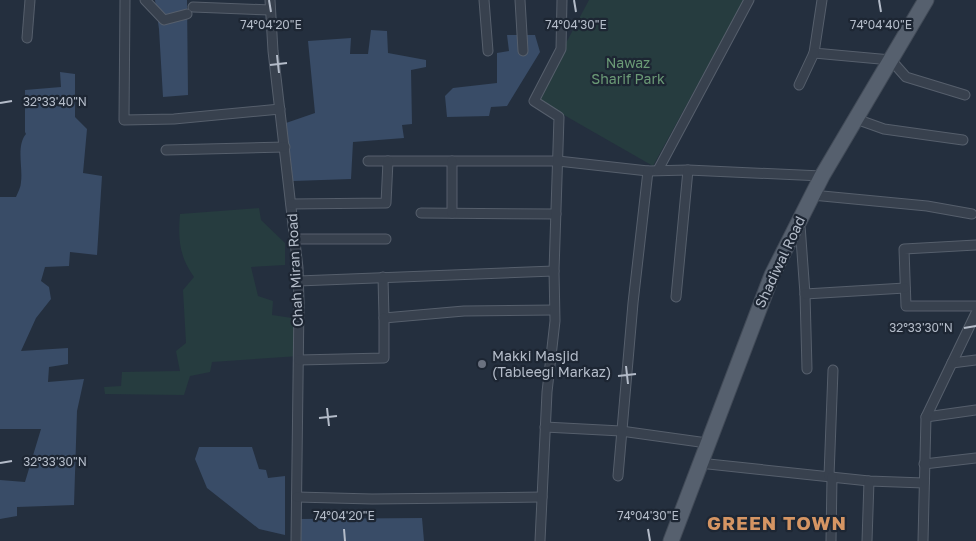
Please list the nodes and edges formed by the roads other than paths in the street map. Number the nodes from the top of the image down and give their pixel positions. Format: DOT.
graph roads {
  1 [pos="30,0"];
  2 [pos="125,0"];
  3 [pos="146,0"];
  4 [pos="270,0"];
  5 [pos="484,0"];
  6 [pos="520,0"];
  7 [pos="562,0"];
  8 [pos="748,0"];
  9 [pos="822,0"];
  10 [pos="926,0"];
  11 [pos="270,10"];
  12 [pos="27,38"];
  13 [pos="488,51"];
  14 [pos="522,51"];
  15 [pos="814,53"];
  16 [pos="892,60"];
  17 [pos="799,86"];
  18 [pos="965,95"];
  19 [pos="280,109"];
  20 [pos="856,119"];
  21 [pos="963,140"];
  22 [pos="284,147"];
  23 [pos="166,150"];
  24 [pos="368,161"];
  25 [pos="388,161"];
  26 [pos="452,161"];
  27 [pos="558,161"];
  28 [pos="653,170"];
  29 [pos="688,170"];
  30 [pos="822,176"];
  31 [pos="812,195"];
  32 [pos="291,204"];
  33 [pos="421,213"];
  34 [pos="452,213"];
  35 [pos="556,214"];
  36 [pos="972,214"];
  37 [pos="800,220"];
  38 [pos="295,239"];
  39 [pos="386,239"];
  40 [pos="976,245"];
  41 [pos="554,271"];
  42 [pos="383,277"];
  43 [pos="298,281"];
  44 [pos="905,288"];
  45 [pos="805,294"];
  46 [pos="676,297"];
  47 [pos="976,306"];
  48 [pos="554,310"];
  49 [pos="976,313"];
  50 [pos="384,318"];
  51 [pos="299,360"];
  52 [pos="976,360"];
  53 [pos="952,363"];
  54 [pos="807,369"];
  55 [pos="832,370"];
  56 [pos="976,410"];
  57 [pos="926,417"];
  58 [pos="545,427"];
  59 [pos="621,431"];
  60 [pos="707,444"];
  61 [pos="976,458"];
  62 [pos="699,463"];
  63 [pos="924,464"];
  64 [pos="618,476"];
  65 [pos="830,476"];
  66 [pos="869,481"];
  67 [pos="924,483"];
  68 [pos="297,497"];
  69 [pos="542,497"];
  70 [pos="296,541"];
  71 [pos="540,541"];
  72 [pos="670,541"];
  73 [pos="831,541"];
  74 [pos="868,541"];
  75 [pos="924,541"];
  1 -- 12 [label="street"];
  2 -- 19 [label="street"];
  3 -- 11 [label="street"];
  4 -- 11 [label="street, Chah Miran Road"];
  5 -- 13 [label="street"];
  6 -- 14 [label="street"];
  7 -- 27 [label="street"];
  8 -- 28 [label="street"];
  9 -- 15 [label="street"];
  10 -- 16 [label="main road, Shadiwal Road"];
  11 -- 19 [label="street, Chah Miran Road"];
  15 -- 16 [label="street"];
  15 -- 17 [label="street"];
  16 -- 18 [label="street"];
  16 -- 20 [label="main road, Shadiwal Road"];
  19 -- 22 [label="street, Chah Miran Road"];
  20 -- 21 [label="street"];
  20 -- 30 [label="main road, Shadiwal Road"];
  22 -- 23 [label="street"];
  22 -- 32 [label="street, Chah Miran Road"];
  24 -- 25 [label="street"];
  25 -- 26 [label="street"];
  25 -- 32 [label="street"];
  26 -- 27 [label="street"];
  26 -- 34 [label="street"];
  27 -- 28 [label="street"];
  27 -- 35 [label="street"];
  28 -- 29 [label="street"];
  28 -- 59 [label="street"];
  29 -- 30 [label="street"];
  29 -- 46 [label="street"];
  30 -- 31 [label="main road, Shadiwal Road"];
  31 -- 36 [label="street"];
  31 -- 37 [label="main road, Shadiwal Road"];
  32 -- 38 [label="street, Chah Miran Road"];
  33 -- 34 [label="street"];
  34 -- 35 [label="street"];
  35 -- 41 [label="street"];
  37 -- 45 [label="street"];
  37 -- 60 [label="main road, Shadiwal Road"];
  38 -- 39 [label="street"];
  38 -- 43 [label="street, Chah Miran Road"];
  40 -- 44 [label="street"];
  41 -- 42 [label="street"];
  41 -- 48 [label="street"];
  42 -- 43 [label="street"];
  42 -- 50 [label="street"];
  43 -- 51 [label="street, Chah Miran Road"];
  44 -- 45 [label="street"];
  44 -- 47 [label="street"];
  45 -- 54 [label="street"];
  48 -- 50 [label="street"];
  48 -- 58 [label="street"];
  49 -- 53 [label="street"];
  50 -- 51 [label="street"];
  51 -- 68 [label="street, Chah Miran Road"];
  52 -- 53 [label="street"];
  53 -- 57 [label="street"];
  55 -- 65 [label="street"];
  56 -- 57 [label="street"];
  57 -- 63 [label="street"];
  58 -- 59 [label="street"];
  58 -- 69 [label="street"];
  59 -- 60 [label="street"];
  59 -- 64 [label="street"];
  60 -- 62 [label="main road, Shadiwal Road"];
  61 -- 63 [label="street"];
  62 -- 65 [label="street"];
  62 -- 72 [label="main road, Shadiwal Road"];
  63 -- 67 [label="street"];
  65 -- 66 [label="street"];
  65 -- 73 [label="street"];
  66 -- 67 [label="street"];
  66 -- 74 [label="street"];
  67 -- 75 [label="street"];
  68 -- 69 [label="street"];
  68 -- 70 [label="street, Chah Miran Road"];
  69 -- 71 [label="street"];
}
